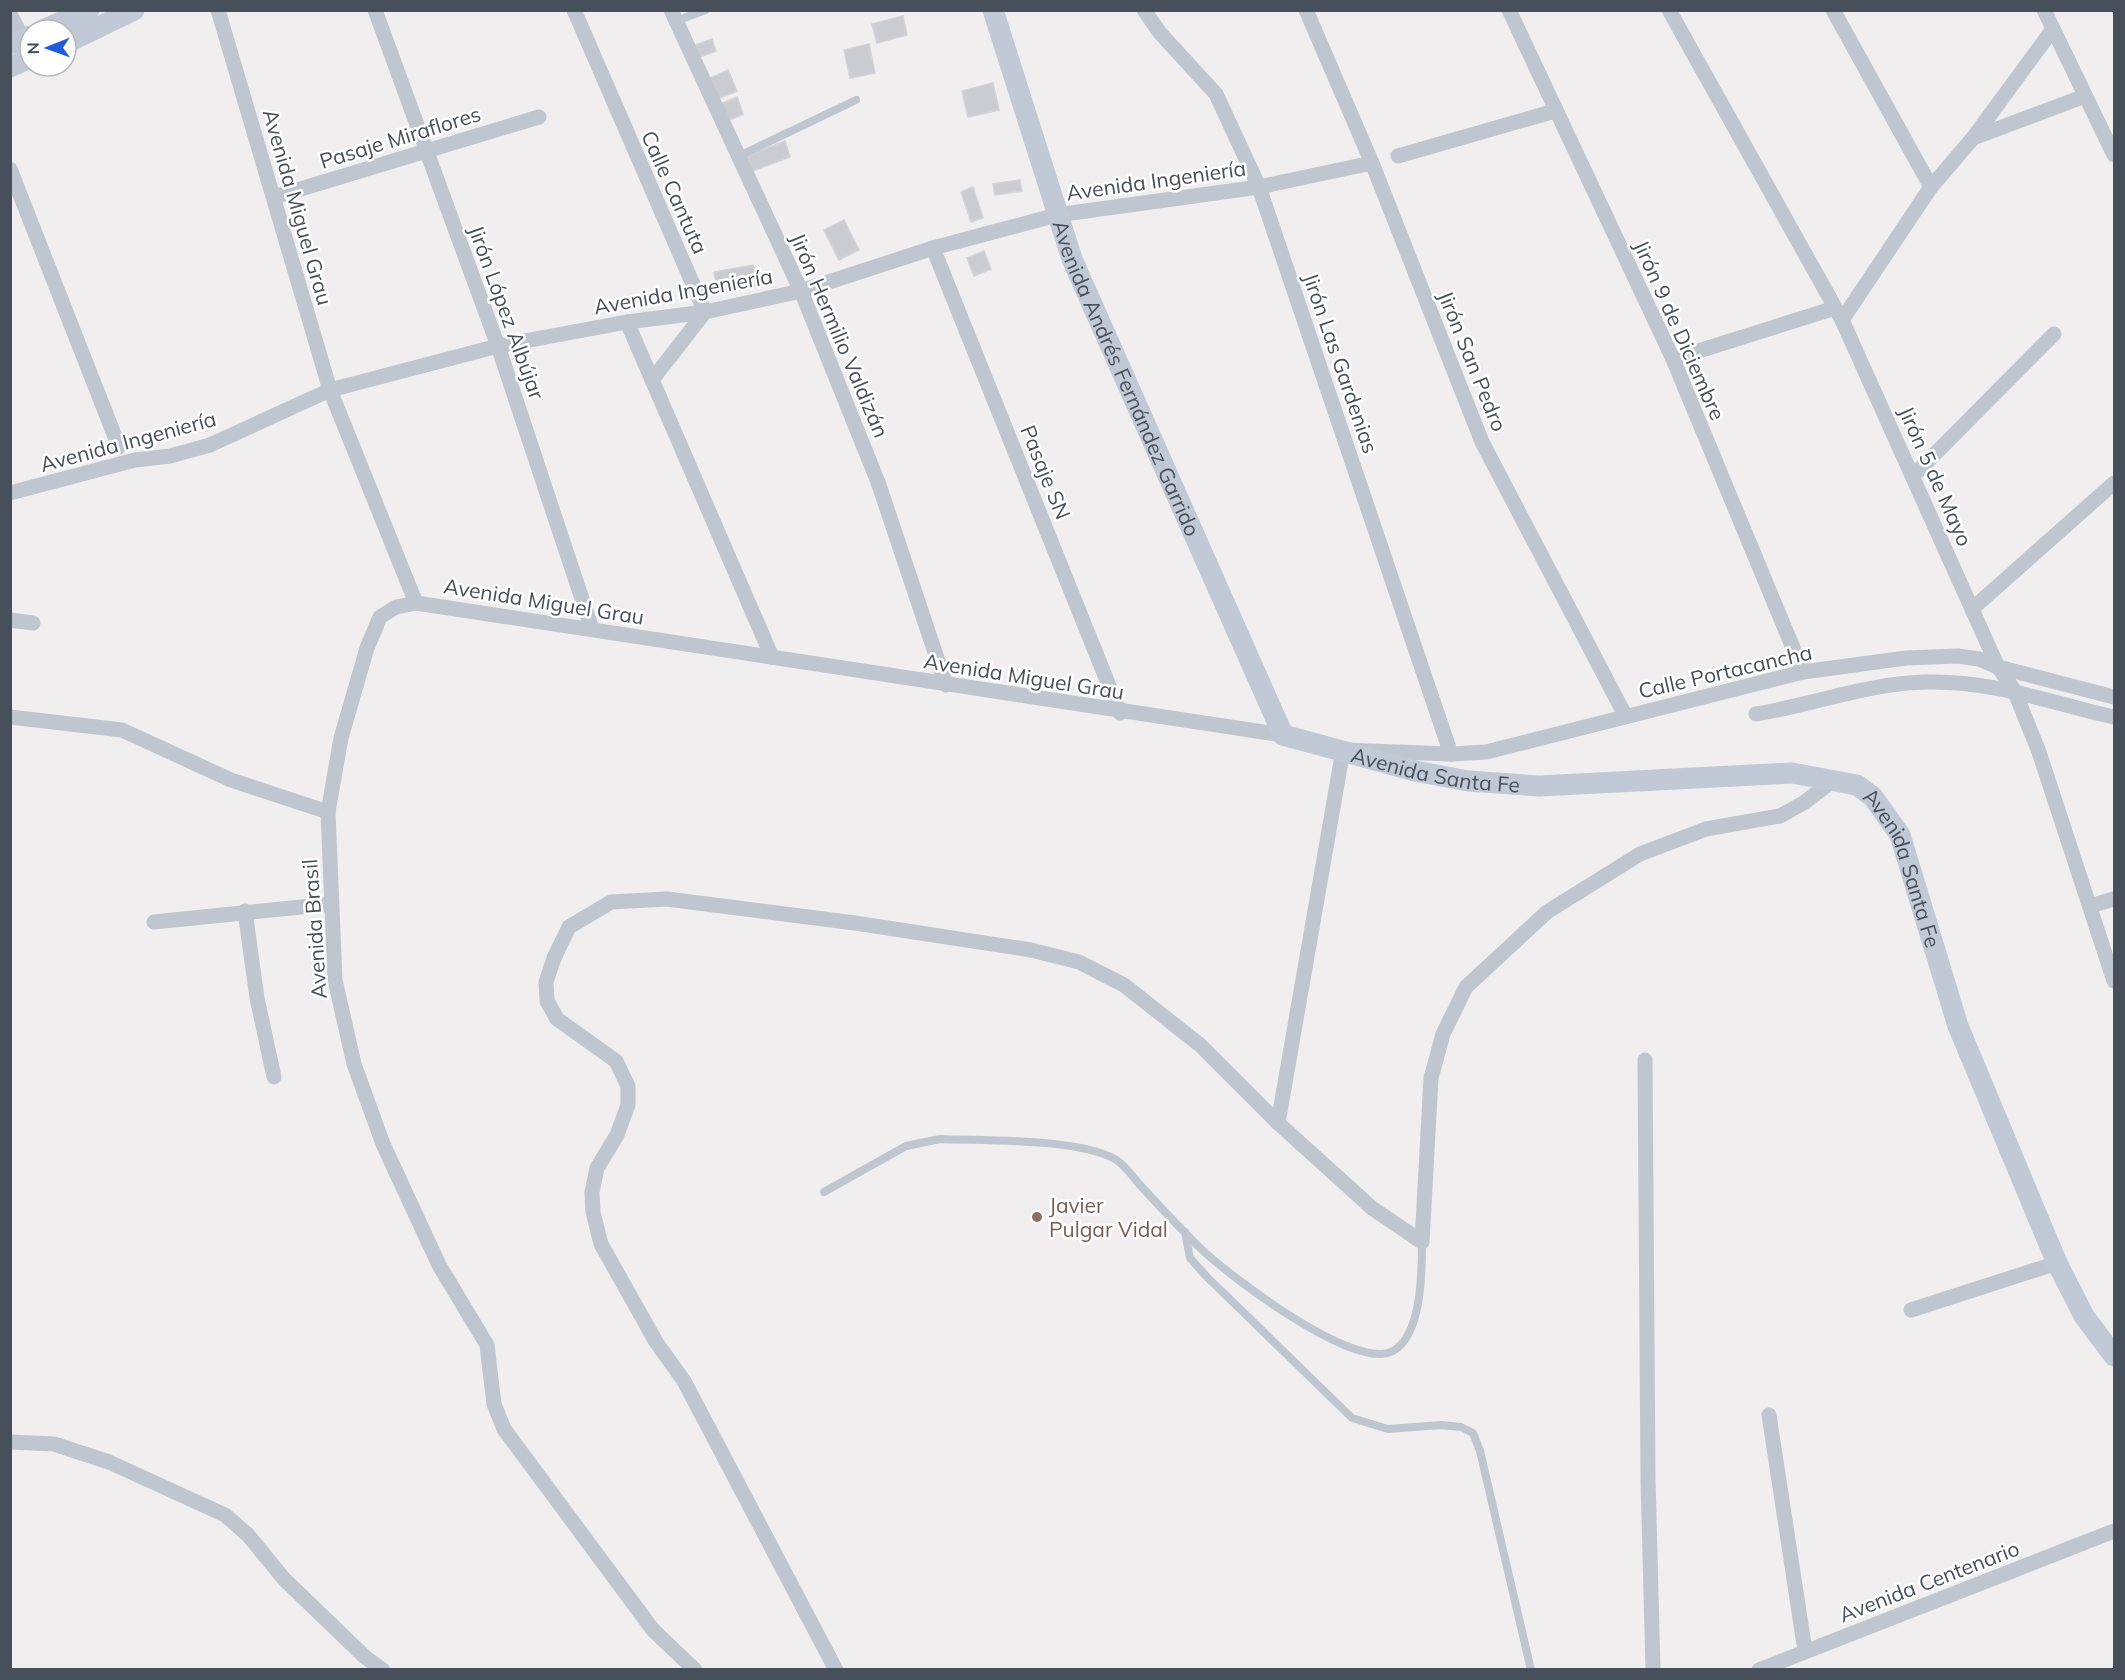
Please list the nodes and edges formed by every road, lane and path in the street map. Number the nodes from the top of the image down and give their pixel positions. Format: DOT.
graph roads {
  1 [pos="89,10"];
  2 [pos="134,10"];
  3 [pos="218,10"];
  4 [pos="375,10"];
  5 [pos="574,10"];
  6 [pos="706,10"];
  7 [pos="993,10"];
  8 [pos="1144,10"];
  9 [pos="1306,10"];
  10 [pos="1509,10"];
  11 [pos="1669,10"];
  12 [pos="1833,10"];
  13 [pos="2044,10"];
  14 [pos="10,14"];
  15 [pos="673,16"];
  16 [pos="71,18"];
  17 [pos="2053,28"];
  18 [pos="18,32"];
  19 [pos="78,37"];
  20 [pos="18,53"];
  21 [pos="10,67"];
  22 [pos="2085,96"];
  23 [pos="856,100"];
  24 [pos="1555,111"];
  25 [pos="539,117"];
  26 [pos="1973,138"];
  27 [pos="426,153"];
  28 [pos="2115,155"];
  29 [pos="739,156"];
  30 [pos="1398,156"];
  31 [pos="1372,163"];
  32 [pos="10,169"];
  33 [pos="1259,187"];
  34 [pos="1930,187"];
  35 [pos="274,197"];
  36 [pos="1057,215"];
  37 [pos="933,248"];
  38 [pos="801,291"];
  39 [pos="705,312"];
  40 [pos="1839,314"];
  41 [pos="627,322"];
  42 [pos="2054,334"];
  43 [pos="498,346"];
  44 [pos="1673,359"];
  45 [pos="652,380"];
  46 [pos="330,390"];
  47 [pos="118,447"];
  48 [pos="1913,476"];
  49 [pos="2115,483"];
  50 [pos="10,493"];
  51 [pos="416,603"];
  52 [pos="1972,609"];
  53 [pos="10,620"];
  54 [pos="33,623"];
  55 [pos="592,629"];
  56 [pos="772,657"];
  57 [pos="1998,667"];
  58 [pos="1803,672"];
  59 [pos="946,685"];
  60 [pos="2014,690"];
  61 [pos="2115,697"];
  62 [pos="1120,713"];
  63 [pos="1756,714"];
  64 [pos="1625,715"];
  65 [pos="10,717"];
  66 [pos="2115,717"];
  67 [pos="1283,735"];
  68 [pos="1343,750"];
  69 [pos="1451,754"];
  70 [pos="1835,779"];
  71 [pos="328,813"];
  72 [pos="2115,899"];
  73 [pos="331,904"];
  74 [pos="2090,906"];
  75 [pos="245,911"];
  76 [pos="154,922"];
  77 [pos="2115,981"];
  78 [pos="1645,1060"];
  79 [pos="274,1077"];
  80 [pos="1278,1123"];
  81 [pos="824,1192"];
  82 [pos="1185,1233"];
  83 [pos="1422,1242"];
  84 [pos="2057,1263"];
  85 [pos="1911,1310"];
  86 [pos="2115,1356"];
  87 [pos="1769,1415"];
  88 [pos="10,1442"];
  89 [pos="2115,1532"];
  90 [pos="1805,1651"];
  91 [pos="383,1670"];
  92 [pos="695,1670"];
  93 [pos="836,1670"];
  94 [pos="1531,1670"];
  95 [pos="1653,1670"];
  96 [pos="1759,1670"];
  1 -- 16 [label="street"];
  2 -- 19 [label="street"];
  3 -- 35 [label="street, Avenida Miguel Grau"];
  4 -- 27 [label="street, Jirón López Albújar"];
  5 -- 39 [label="street, Calle Cantuta"];
  6 -- 15 [label="lane"];
  7 -- 36 [label="street, Avenida Andrés Fernández Garrido"];
  8 -- 33 [label="street, Jirón Las Gardenias"];
  9 -- 31 [label="street, Jirón San Pedro"];
  10 -- 24 [label="street, Jirón 9 de Diciembre"];
  11 -- 40 [label="street, Jirón 5 de Mayo"];
  12 -- 34 [label="street"];
  13 -- 17 [label="street"];
  14 -- 18 [label="street"];
  15 -- 29 [label="street, Jirón Hermilio Valdizán"];
  17 -- 22 [label="street"];
  17 -- 26 [label="street"];
  20 -- 21 [label="street"];
  22 -- 26 [label="street"];
  22 -- 28 [label="street"];
  23 -- 29 [label="lane"];
  24 -- 30 [label="street"];
  24 -- 44 [label="street, Jirón 9 de Diciembre"];
  25 -- 27 [label="street, Pasaje Miraflores"];
  26 -- 34 [label="street"];
  27 -- 35 [label="street, Pasaje Miraflores"];
  27 -- 43 [label="street, Jirón López Albújar"];
  29 -- 38 [label="street, Jirón Hermilio Valdizán"];
  31 -- 33 [label="street, Avenida Ingeniería"];
  31 -- 64 [label="street, Jirón San Pedro"];
  32 -- 47 [label="street"];
  33 -- 36 [label="street, Avenida Ingeniería"];
  33 -- 69 [label="street, Jirón Las Gardenias"];
  34 -- 40 [label="street"];
  35 -- 46 [label="street, Avenida Miguel Grau"];
  36 -- 37 [label="street, Avenida Ingeniería"];
  36 -- 67 [label="street, Avenida Andrés Fernández Garrido"];
  37 -- 38 [label="street, Avenida Ingeniería"];
  37 -- 62 [label="street, Pasaje SN"];
  38 -- 39 [label="street, Avenida Ingeniería"];
  38 -- 59 [label="street, Jirón Hermilio Valdizán"];
  39 -- 41 [label="street, Avenida Ingeniería"];
  39 -- 45 [label="street"];
  40 -- 44 [label="street"];
  40 -- 48 [label="street, Jirón 5 de Mayo"];
  41 -- 43 [label="street, Avenida Ingeniería"];
  41 -- 45 [label="street"];
  42 -- 48 [label="street"];
  43 -- 46 [label="street, Avenida Ingeniería"];
  43 -- 55 [label="street, Jirón López Albújar"];
  44 -- 58 [label="street, Jirón 9 de Diciembre"];
  45 -- 56 [label="street"];
  46 -- 50 [label="street, Avenida Ingeniería"];
  46 -- 51 [label="street, Avenida Miguel Grau"];
  48 -- 52 [label="street, Jirón 5 de Mayo"];
  49 -- 52 [label="street"];
  51 -- 55 [label="street, Avenida Miguel Grau"];
  51 -- 71 [label="street, Avenida Brasil"];
  52 -- 57 [label="street, Jirón 5 de Mayo"];
  53 -- 54 [label="street"];
  55 -- 56 [label="street, Avenida Miguel Grau"];
  56 -- 59 [label="street, Avenida Miguel Grau"];
  57 -- 58 [label="street, Calle Portacancha"];
  57 -- 60 [label="street, Jirón 5 de Mayo"];
  57 -- 61 [label="street, Calle Portacancha"];
  58 -- 64 [label="street, Calle Portacancha"];
  59 -- 62 [label="street, Avenida Miguel Grau"];
  60 -- 63 [label="street"];
  60 -- 66 [label="street"];
  60 -- 74 [label="street, Jirón 5 de Mayo"];
  62 -- 67 [label="street, Avenida Miguel Grau"];
  64 -- 69 [label="street, Calle Portacancha"];
  65 -- 71 [label="street"];
  67 -- 68 [label="street, Avenida Santa Fe"];
  68 -- 69 [label="street, Calle Portacancha"];
  68 -- 70 [label="street, Avenida Santa Fe"];
  68 -- 80 [label="street"];
  70 -- 83 [label="street"];
  70 -- 84 [label="street, Avenida Santa Fe"];
  71 -- 73 [label="street, Avenida Brasil"];
  72 -- 74 [label="street"];
  73 -- 75 [label="street"];
  73 -- 92 [label="street, Avenida Brasil"];
  74 -- 77 [label="street, Jirón 5 de Mayo"];
  75 -- 76 [label="street"];
  75 -- 79 [label="street"];
  78 -- 95 [label="street"];
  80 -- 83 [label="street"];
  80 -- 93 [label="street"];
  81 -- 82 [label="lane"];
  82 -- 83 [label="lane"];
  82 -- 94 [label="lane"];
  84 -- 85 [label="street"];
  84 -- 86 [label="street, Avenida Santa Fe"];
  87 -- 90 [label="street"];
  88 -- 91 [label="street"];
  89 -- 90 [label="street, Avenida Centenario"];
  90 -- 96 [label="street, Avenida Centenario"];
}
